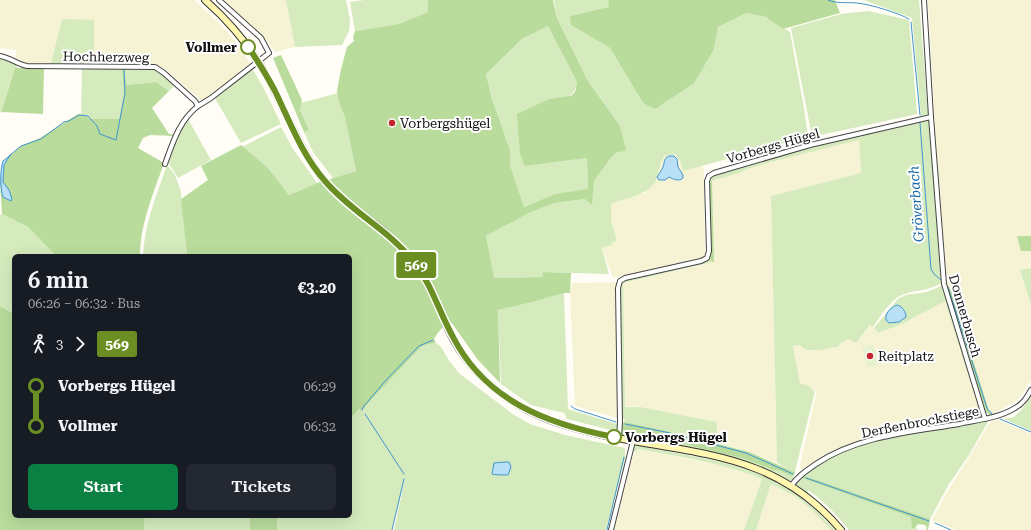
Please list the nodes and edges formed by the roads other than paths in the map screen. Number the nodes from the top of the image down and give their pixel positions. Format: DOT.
graph roads {
  1 [pos="205,0"];
  2 [pos="219,0"];
  3 [pos="924,0"];
  4 [pos="0,56"];
  5 [pos="258,61"];
  6 [pos="198,106"];
  7 [pos="931,117"];
  8 [pos="165,164"];
  9 [pos="1031,390"];
  10 [pos="985,419"];
  11 [pos="618,438"];
  12 [pos="633,441"];
  13 [pos="791,486"];
  14 [pos="611,530"];
  15 [pos="841,530"];
  1 -- 5 [label="main road"];
  2 -- 5 [label="street"];
  3 -- 7 [label="street, Donnerbusch"];
  4 -- 6 [label="street, Hochherzweg"];
  5 -- 6 [label="street"];
  5 -- 11 [label="main road"];
  6 -- 8 [label="street"];
  7 -- 10 [label="street, Donnerbusch"];
  7 -- 11 [label="street, Vorbergs Hügel"];
  9 -- 10 [label="street, Derßenbrockstiege"];
  10 -- 13 [label="street, Derßenbrockstiege"];
  11 -- 12 [label="main road"];
  12 -- 13 [label="main road"];
  12 -- 14 [label="street"];
  13 -- 15 [label="main road"];
}
